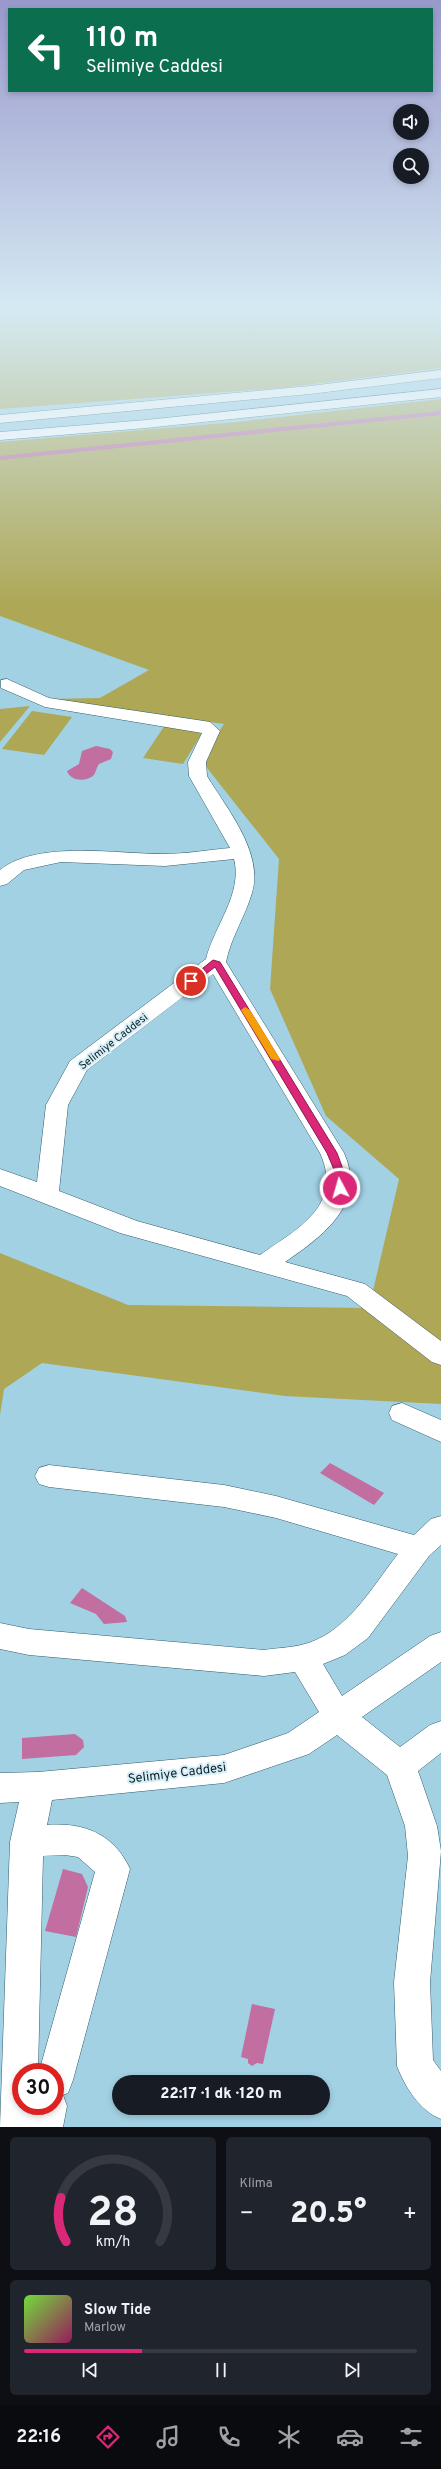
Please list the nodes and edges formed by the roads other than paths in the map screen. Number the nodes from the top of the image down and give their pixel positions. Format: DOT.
graph roads {
  1 [pos="125,407"];
  2 [pos="305,407"];
  3 [pos="0,419"];
  4 [pos="0,436"];
  5 [pos="6,684"];
  6 [pos="242,852"];
  7 [pos="0,880"];
  8 [pos="216,962"];
  9 [pos="0,1177"];
  10 [pos="47,1196"];
  11 [pos="264,1264"];
  12 [pos="441,1355"];
  13 [pos="402,1413"];
  14 [pos="441,1432"];
  15 [pos="48,1476"];
  16 [pos="441,1527"];
  17 [pos="419,1548"];
  18 [pos="0,1636"];
  19 [pos="441,1645"];
  20 [pos="303,1658"];
  21 [pos="338,1717"];
  22 [pos="441,1735"];
  23 [pos="400,1766"];
  24 [pos="38,1787"];
  25 [pos="0,1788"];
  26 [pos="27,1842"];
  27 [pos="20,2063"];
  28 [pos="60,2063"];
  29 [pos="441,2101"];
  30 [pos="18,2115"];
  31 [pos="47,2115"];
  32 [pos="18,2127"];
  33 [pos="44,2127"];
  1 -- 3 [label="main road"];
  2 -- 4 [label="main road"];
  5 -- 6 [label="main road"];
  6 -- 7 [label="main road"];
  6 -- 8 [label="main road"];
  8 -- 10 [label="main road, Selimiye Caddesi"];
  8 -- 11 [label="main road"];
  9 -- 10 [label="main road"];
  10 -- 11 [label="main road"];
  11 -- 12 [label="main road"];
  13 -- 14 [label="main road"];
  15 -- 17 [label="main road"];
  16 -- 17 [label="main road"];
  17 -- 20 [label="main road"];
  18 -- 20 [label="main road"];
  19 -- 21 [label="main road, Selimiye Caddesi"];
  20 -- 21 [label="main road"];
  21 -- 23 [label="main road"];
  21 -- 24 [label="main road, Selimiye Caddesi"];
  22 -- 23 [label="main road"];
  23 -- 29 [label="main road"];
  24 -- 25 [label="main road, Selimiye Caddesi"];
  24 -- 26 [label="main road"];
  26 -- 27 [label="main road"];
  26 -- 28 [label="main road"];
  30 -- 32 [label="main road"];
  31 -- 33 [label="main road"];
}
